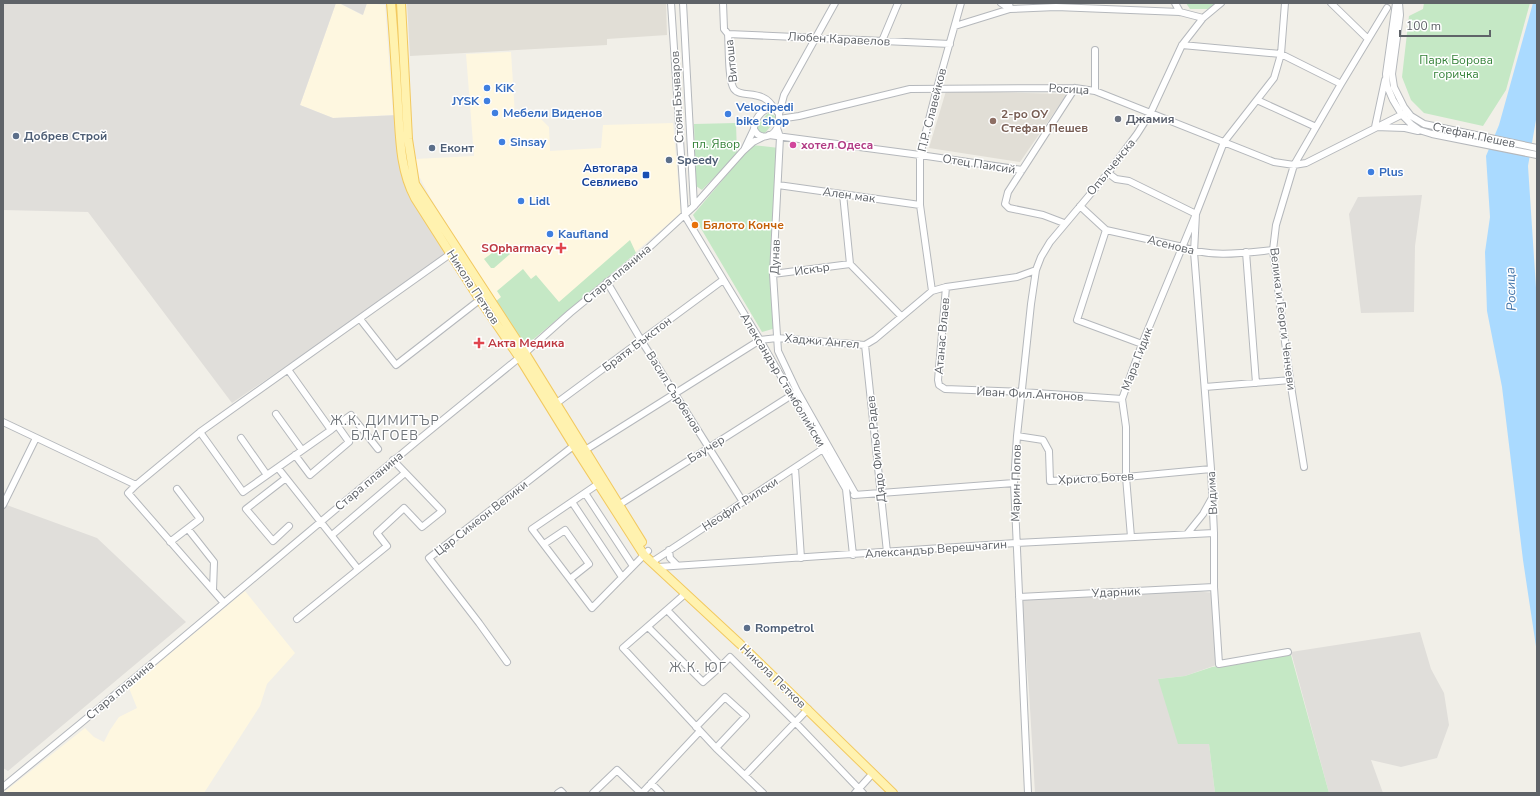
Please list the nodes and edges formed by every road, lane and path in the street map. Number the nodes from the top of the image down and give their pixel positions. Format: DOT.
graph roads {
  1 [pos="391,3"];
  2 [pos="401,3"];
  3 [pos="671,3"];
  4 [pos="683,3"];
  5 [pos="723,3"];
  6 [pos="835,3"];
  7 [pos="898,3"];
  8 [pos="961,3"];
  9 [pos="1001,3"];
  10 [pos="1063,3"];
  11 [pos="1175,3"];
  12 [pos="1221,3"];
  13 [pos="1285,3"];
  14 [pos="1331,3"];
  15 [pos="1398,3"];
  16 [pos="1010,6"];
  17 [pos="1056,7"];
  18 [pos="1387,8"];
  19 [pos="1180,12"];
  20 [pos="1203,18"];
  21 [pos="955,26"];
  22 [pos="728,34"];
  23 [pos="814,38"];
  24 [pos="1368,39"];
  25 [pos="882,40"];
  26 [pos="950,44"];
  27 [pos="1182,45"];
  28 [pos="1095,50"];
  29 [pos="1281,54"];
  30 [pos="1386,74"];
  31 [pos="1341,84"];
  32 [pos="937,88"];
  33 [pos="1075,88"];
  34 [pos="1095,91"];
  35 [pos="784,95"];
  36 [pos="764,98"];
  37 [pos="1257,100"];
  38 [pos="772,108"];
  39 [pos="762,112"];
  40 [pos="1151,112"];
  41 [pos="1405,113"];
  42 [pos="779,117"];
  43 [pos="1316,127"];
  44 [pos="1375,127"];
  45 [pos="777,128"];
  46 [pos="754,130"];
  47 [pos="1432,134"];
  48 [pos="766,136"];
  49 [pos="780,137"];
  50 [pos="1224,142"];
  51 [pos="1537,148"];
  52 [pos="743,151"];
  53 [pos="920,155"];
  54 [pos="1537,155"];
  55 [pos="1294,165"];
  56 [pos="1022,170"];
  57 [pos="1108,173"];
  58 [pos="778,186"];
  59 [pos="843,194"];
  60 [pos="920,205"];
  61 [pos="694,206"];
  62 [pos="1080,206"];
  63 [pos="1196,214"];
  64 [pos="685,216"];
  65 [pos="1064,223"];
  66 [pos="1106,230"];
  67 [pos="1183,248"];
  68 [pos="1273,250"];
  69 [pos="454,252"];
  70 [pos="1194,252"];
  71 [pos="1246,252"];
  72 [pos="850,264"];
  73 [pos="1036,270"];
  74 [pos="773,274"];
  75 [pos="723,280"];
  76 [pos="607,282"];
  77 [pos="946,287"];
  78 [pos="932,291"];
  79 [pos="483,297"];
  80 [pos="901,316"];
  81 [pos="360,319"];
  82 [pos="777,338"];
  83 [pos="641,340"];
  84 [pos="757,342"];
  85 [pos="1142,344"];
  86 [pos="865,345"];
  87 [pos="522,355"];
  88 [pos="289,370"];
  89 [pos="1290,380"];
  90 [pos="1256,383"];
  91 [pos="939,385"];
  92 [pos="1205,387"];
  93 [pos="797,391"];
  94 [pos="1022,392"];
  95 [pos="675,393"];
  96 [pos="791,395"];
  97 [pos="1122,399"];
  98 [pos="553,406"];
  99 [pos="276,414"];
  100 [pos="3,422"];
  101 [pos="336,425"];
  102 [pos="331,430"];
  103 [pos="200,432"];
  104 [pos="1017,436"];
  105 [pos="36,438"];
  106 [pos="241,438"];
  107 [pos="577,444"];
  108 [pos="709,447"];
  109 [pos="826,447"];
  110 [pos="378,449"];
  111 [pos="302,450"];
  112 [pos="582,453"];
  113 [pos="295,455"];
  114 [pos="393,460"];
  115 [pos="1304,466"];
  116 [pos="278,468"];
  117 [pos="795,468"];
  118 [pos="1211,469"];
  119 [pos="405,473"];
  120 [pos="266,475"];
  121 [pos="1126,477"];
  122 [pos="286,478"];
  123 [pos="1014,483"];
  124 [pos="598,484"];
  125 [pos="136,485"];
  126 [pos="177,489"];
  127 [pos="585,493"];
  128 [pos="881,493"];
  129 [pos="848,495"];
  130 [pos="856,495"];
  131 [pos="1212,498"];
  132 [pos="572,502"];
  133 [pos="743,502"];
  134 [pos="3,505"];
  135 [pos="616,506"];
  136 [pos="321,522"];
  137 [pos="289,526"];
  138 [pos="188,529"];
  139 [pos="1214,533"];
  140 [pos="1188,534"];
  141 [pos="332,535"];
  142 [pos="1131,537"];
  143 [pos="170,542"];
  144 [pos="1016,543"];
  145 [pos="544,544"];
  146 [pos="669,550"];
  147 [pos="887,552"];
  148 [pos="646,553"];
  149 [pos="854,555"];
  150 [pos="801,558"];
  151 [pos="655,564"];
  152 [pos="633,566"];
  153 [pos="677,566"];
  154 [pos="358,569"];
  155 [pos="622,577"];
  156 [pos="570,579"];
  157 [pos="1214,587"];
  158 [pos="213,590"];
  159 [pos="685,594"];
  160 [pos="1018,597"];
  161 [pos="224,603"];
  162 [pos="667,610"];
  163 [pos="297,619"];
  164 [pos="648,627"];
  165 [pos="1288,652"];
  166 [pos="508,662"];
  167 [pos="721,666"];
  168 [pos="808,709"];
  169 [pos="795,722"];
  170 [pos="698,729"];
  171 [pos="716,748"];
  172 [pos="873,773"];
  173 [pos="745,775"];
  174 [pos="651,784"];
  175 [pos="3,786"];
  176 [pos="859,791"];
  177 [pos="558,793"];
  178 [pos="563,793"];
  179 [pos="593,793"];
  180 [pos="642,793"];
  181 [pos="661,793"];
  182 [pos="763,793"];
  183 [pos="893,793"];
  184 [pos="1028,793"];
  1 -- 69 [label="main road, Никола Петков"];
  2 -- 69 [label="main road, Никола Петков"];
  3 -- 64 [label="street, Стоян Бъчваров"];
  4 -- 61 [label="street, Стоян Бъчваров"];
  5 -- 22 [label="street, Витоша"];
  6 -- 23 [label="street"];
  7 -- 25 [label="street"];
  8 -- 21 [label="street, П.Р. Славейков"];
  9 -- 16 [label="street"];
  10 -- 17 [label="street"];
  11 -- 19 [label="street"];
  12 -- 20 [label="street, Опълченска"];
  13 -- 29 [label="street, Мара Гидик"];
  14 -- 24 [label="street"];
  15 -- 30 [label="street, Стефан Пешев"];
  15 -- 41 [label="street, Стефан Пешев"];
  16 -- 17 [label="street"];
  16 -- 21 [label="street"];
  17 -- 19 [label="street"];
  18 -- 24 [label="street, Велика и Георги Ченчеви"];
  19 -- 20 [label="street"];
  20 -- 27 [label="street, Опълченска"];
  21 -- 26 [label="street, П.Р. Славейков"];
  22 -- 23 [label="street, Любен Каравелов"];
  22 -- 36 [label="street, Витоша"];
  23 -- 25 [label="street, Любен Каравелов"];
  23 -- 35 [label="street"];
  24 -- 31 [label="street, Велика и Георги Ченчеви"];
  25 -- 26 [label="street, Любен Каравелов"];
  26 -- 32 [label="street, П.Р. Славейков"];
  27 -- 29 [label="street"];
  27 -- 40 [label="street, Опълченска"];
  28 -- 34 [label="street"];
  29 -- 31 [label="street"];
  29 -- 37 [label="street, Мара Гидик"];
  30 -- 41 [label="street, Стефан Пешев"];
  30 -- 44 [label="street"];
  31 -- 43 [label="street, Велика и Георги Ченчеви"];
  32 -- 33 [label="street, Росица"];
  32 -- 42 [label="street, Росица"];
  32 -- 53 [label="street, П.Р. Славейков"];
  33 -- 34 [label="street, Росица"];
  33 -- 56 [label="street"];
  34 -- 40 [label="street, Росица"];
  35 -- 38 [label="street"];
  35 -- 42 [label="street"];
  36 -- 38 [label="street, Витоша"];
  36 -- 39 [label="street"];
  37 -- 43 [label="street"];
  37 -- 50 [label="street, Мара Гидик"];
  38 -- 39 [label="street"];
  38 -- 42 [label="street"];
  39 -- 46 [label="street"];
  40 -- 50 [label="street, Росица"];
  40 -- 57 [label="street, Опълченска"];
  41 -- 44 [label="street, Росица"];
  41 -- 47 [label="street, Стефан Пешев"];
  41 -- 51 [label="street, Стефан Пешев"];
  42 -- 45 [label="street"];
  43 -- 55 [label="street, Велика и Георги Ченчеви"];
  44 -- 47 [label="street"];
  44 -- 55 [label="street, Росица"];
  45 -- 48 [label="street"];
  45 -- 49 [label="street, Дунав"];
  46 -- 48 [label="street"];
  46 -- 52 [label="street, Стара планина"];
  47 -- 54 [label="street, Стефан Пешев"];
  48 -- 49 [label="street, Отец Паисий"];
  48 -- 52 [label="street, Стара планина"];
  49 -- 53 [label="street, Отец Паисий"];
  49 -- 58 [label="street, Дунав"];
  50 -- 55 [label="street, Росица"];
  50 -- 63 [label="street, Мара Гидик"];
  52 -- 61 [label="street, Стара планина"];
  53 -- 56 [label="street, Отец Паисий"];
  53 -- 60 [label="street, П.Р. Славейков"];
  55 -- 68 [label="street, Велика и Георги Ченчеви"];
  56 -- 65 [label="street"];
  57 -- 62 [label="street, Опълченска"];
  57 -- 63 [label="street"];
  58 -- 59 [label="street, Ален мак"];
  58 -- 74 [label="street, Дунав"];
  59 -- 60 [label="street, Ален мак"];
  59 -- 72 [label="street"];
  60 -- 78 [label="street, П.Р. Славейков"];
  61 -- 64 [label="street, Стара планина"];
  62 -- 65 [label="street, Опълченска"];
  62 -- 66 [label="street, Асенова"];
  63 -- 67 [label="street, Мара Гидик"];
  63 -- 70 [label="street, Мара Гидик"];
  64 -- 75 [label="street, Александър Стамболийски"];
  64 -- 76 [label="street, Стара планина"];
  65 -- 73 [label="street, Опълченска"];
  66 -- 67 [label="street, Асенова"];
  66 -- 85 [label="street"];
  67 -- 70 [label="street, Асенова"];
  67 -- 85 [label="street, Мара Гидик"];
  68 -- 71 [label="street, Асенова"];
  68 -- 89 [label="street, Велика и Георги Ченчеви"];
  69 -- 79 [label="main road, Никола Петков"];
  69 -- 81 [label="street"];
  70 -- 71 [label="street, Асенова"];
  70 -- 92 [label="street, Видима"];
  71 -- 90 [label="street"];
  72 -- 74 [label="street, Искър"];
  72 -- 80 [label="street"];
  73 -- 77 [label="street, Хаджи Ангел"];
  73 -- 94 [label="street, Марин Попов"];
  74 -- 82 [label="street, Дунав"];
  75 -- 83 [label="street, Братя Бъкстон"];
  75 -- 84 [label="street, Александър Стамболийски"];
  76 -- 83 [label="street, Васил Сърбенов"];
  76 -- 87 [label="street, Стара планина"];
  77 -- 78 [label="street, Хаджи Ангел"];
  77 -- 91 [label="street, Атанас Влаев"];
  78 -- 80 [label="street, Хаджи Ангел"];
  79 -- 81 [label="street"];
  79 -- 87 [label="main road, Никола Петков"];
  80 -- 86 [label="street, Хаджи Ангел"];
  81 -- 88 [label="street"];
  82 -- 84 [label="street, Хаджи Ангел"];
  82 -- 86 [label="street, Хаджи Ангел"];
  82 -- 93 [label="street, Александър Стамболийски"];
  83 -- 95 [label="street, Васил Сърбенов"];
  83 -- 98 [label="street, Братя Бъкстон"];
  84 -- 95 [label="street"];
  84 -- 96 [label="street, Александър Стамболийски"];
  85 -- 97 [label="street, Мара Гидик"];
  86 -- 128 [label="street, Дядо Фильо Радев"];
  87 -- 98 [label="main road, Никола Петков"];
  87 -- 114 [label="street, Стара планина"];
  88 -- 102 [label="street"];
  88 -- 103 [label="street"];
  89 -- 90 [label="street"];
  89 -- 115 [label="street, Велика и Георги Ченчеви"];
  90 -- 92 [label="street"];
  91 -- 94 [label="street, Иван Фил.Антонов"];
  92 -- 118 [label="street, Видима"];
  93 -- 96 [label="street, Баучер"];
  93 -- 109 [label="street, Александър Стамболийски"];
  94 -- 97 [label="street, Иван Фил.Антонов"];
  94 -- 104 [label="street, Марин Попов"];
  95 -- 108 [label="street, Васил Сърбенов"];
  95 -- 112 [label="street"];
  96 -- 108 [label="street, Баучер"];
  96 -- 109 [label="street, Александър Стамболийски"];
  97 -- 121 [label="street, Мара Гидик"];
  98 -- 107 [label="main road, Никола Петков"];
  99 -- 111 [label="street"];
  100 -- 105 [label="street"];
  101 -- 102 [label="street"];
  101 -- 110 [label="street"];
  101 -- 113 [label="street"];
  102 -- 111 [label="street"];
  103 -- 120 [label="street"];
  103 -- 125 [label="street"];
  104 -- 121 [label="street, Христо Ботев"];
  104 -- 123 [label="street, Марин Попов"];
  105 -- 125 [label="street"];
  105 -- 134 [label="street"];
  106 -- 120 [label="street"];
  107 -- 112 [label="main road, Никола Петков"];
  107 -- 166 [label="street, Цар Симеон Велики"];
  108 -- 133 [label="street, Васил Сърбенов"];
  108 -- 135 [label="street, Баучер"];
  109 -- 117 [label="street, Неофит Рилски"];
  109 -- 129 [label="street, Александър Стамболийски"];
  109 -- 130 [label="street, Александър Стамболийски"];
  111 -- 113 [label="street"];
  112 -- 124 [label="main road, Никола Петков"];
  112 -- 135 [label="main road, Никола Петков"];
  113 -- 116 [label="street"];
  114 -- 119 [label="street"];
  114 -- 136 [label="street, Стара планина"];
  116 -- 120 [label="street"];
  116 -- 122 [label="street"];
  117 -- 133 [label="street, Неофит Рилски"];
  117 -- 150 [label="street"];
  118 -- 121 [label="street, Христо Ботев"];
  118 -- 131 [label="street, Видима"];
  119 -- 141 [label="street"];
  119 -- 154 [label="street"];
  121 -- 142 [label="street, Мара Гидик"];
  122 -- 136 [label="street"];
  122 -- 137 [label="street"];
  123 -- 128 [label="street"];
  123 -- 144 [label="street, Марин Попов"];
  124 -- 127 [label="street"];
  124 -- 135 [label="main road, Никола Петков"];
  125 -- 143 [label="street"];
  126 -- 138 [label="street"];
  127 -- 132 [label="street"];
  127 -- 152 [label="street"];
  128 -- 130 [label="street"];
  128 -- 147 [label="street, Дядо Фильо Радев"];
  129 -- 130 [label="street"];
  129 -- 149 [label="street, Александър Стамболийски"];
  131 -- 139 [label="street, Видима"];
  131 -- 140 [label="street"];
  132 -- 145 [label="street"];
  132 -- 155 [label="street"];
  133 -- 146 [label="street, Неофит Рилски"];
  135 -- 148 [label="main road, Никола Петков"];
  136 -- 141 [label="street"];
  136 -- 161 [label="street, Стара планина"];
  138 -- 143 [label="street"];
  138 -- 158 [label="street"];
  139 -- 140 [label="street, Александър Верешчагин"];
  139 -- 157 [label="street, Видима"];
  140 -- 142 [label="street, Александър Верешчагин"];
  141 -- 154 [label="street"];
  142 -- 144 [label="street, Александър Верешчагин"];
  143 -- 158 [label="street"];
  144 -- 147 [label="street, Александър Верешчагин"];
  144 -- 160 [label="street, Марин Попов"];
  145 -- 156 [label="street"];
  145 -- 156 [label="street"];
  146 -- 151 [label="street, Неофит Рилски"];
  146 -- 153 [label="street"];
  147 -- 149 [label="street, Александър Верешчагин"];
  148 -- 151 [label="main road, Никола Петков"];
  148 -- 152 [label="street"];
  149 -- 150 [label="street, Александър Верешчагин"];
  150 -- 153 [label="street, Александър Верешчагин"];
  151 -- 153 [label="street, Александър Верешчагин"];
  151 -- 159 [label="main road, Никола Петков"];
  152 -- 155 [label="street"];
  154 -- 163 [label="street"];
  155 -- 156 [label="street"];
  157 -- 160 [label="street, Ударник"];
  157 -- 165 [label="street, Видима"];
  158 -- 161 [label="street"];
  159 -- 162 [label="street"];
  159 -- 168 [label="main road, Никола Петков"];
  160 -- 184 [label="street, Марин Попов"];
  161 -- 175 [label="street, Стара планина"];
  162 -- 164 [label="street"];
  162 -- 167 [label="street"];
  164 -- 167 [label="street"];
  164 -- 170 [label="street"];
  167 -- 169 [label="street"];
  168 -- 169 [label="street"];
  168 -- 172 [label="main road, Никола Петков"];
  169 -- 173 [label="street"];
  169 -- 176 [label="street"];
  170 -- 171 [label="street"];
  170 -- 171 [label="street"];
  170 -- 174 [label="street"];
  171 -- 173 [label="street"];
  172 -- 176 [label="street"];
  172 -- 183 [label="main road, Никола Петков"];
  173 -- 182 [label="street"];
  174 -- 180 [label="street"];
  174 -- 181 [label="street"];
  177 -- 178 [label="street"];
  179 -- 180 [label="street"];
}
